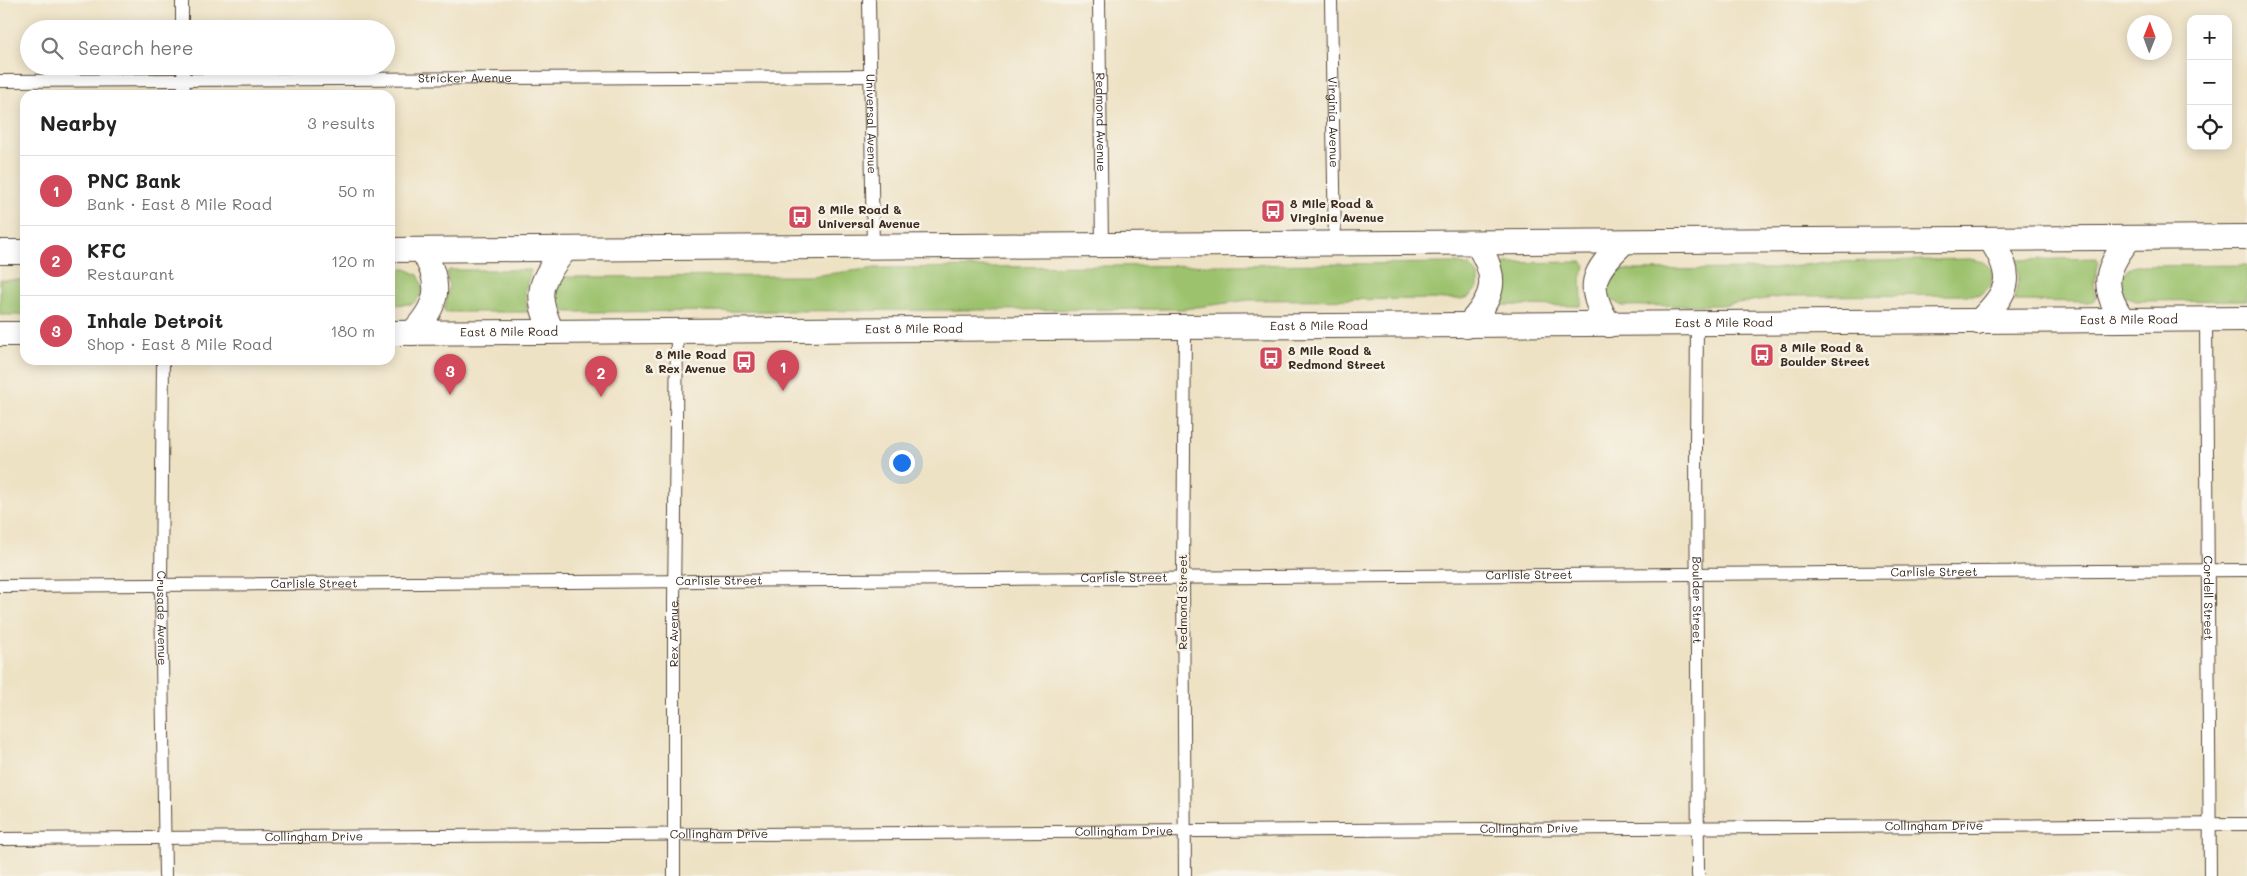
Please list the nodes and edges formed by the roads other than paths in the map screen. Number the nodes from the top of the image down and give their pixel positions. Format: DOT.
graph roads {
  1 [pos="182,0"];
  2 [pos="869,0"];
  3 [pos="1098,0"];
  4 [pos="1331,0"];
  5 [pos="182,20"];
  6 [pos="183,75"];
  7 [pos="870,76"];
  8 [pos="183,80"];
  9 [pos="0,81"];
  10 [pos="184,90"];
  11 [pos="2247,237"];
  12 [pos="2130,238"];
  13 [pos="1991,240"];
  14 [pos="1622,242"];
  15 [pos="1335,244"];
  16 [pos="1477,244"];
  17 [pos="1102,246"];
  18 [pos="873,248"];
  19 [pos="566,249"];
  20 [pos="395,250"];
  21 [pos="422,250"];
  22 [pos="0,252"];
  23 [pos="20,252"];
  24 [pos="2123,320"];
  25 [pos="2206,320"];
  26 [pos="2247,320"];
  27 [pos="1978,322"];
  28 [pos="1609,325"];
  29 [pos="1697,325"];
  30 [pos="1467,326"];
  31 [pos="1185,328"];
  32 [pos="552,331"];
  33 [pos="677,331"];
  34 [pos="401,333"];
  35 [pos="0,334"];
  36 [pos="20,334"];
  37 [pos="163,365"];
  38 [pos="2208,570"];
  39 [pos="2247,570"];
  40 [pos="1697,574"];
  41 [pos="1182,577"];
  42 [pos="674,581"];
  43 [pos="161,585"];
  44 [pos="0,586"];
  45 [pos="2209,824"];
  46 [pos="2247,824"];
  47 [pos="1698,827"];
  48 [pos="1185,831"];
  49 [pos="674,834"];
  50 [pos="164,838"];
  51 [pos="0,839"];
  52 [pos="165,876"];
  53 [pos="674,876"];
  54 [pos="1184,876"];
  55 [pos="1698,876"];
  56 [pos="2210,876"];
  1 -- 5 [label="street"];
  2 -- 7 [label="street, Universal Avenue"];
  3 -- 17 [label="street, Redmond Avenue"];
  4 -- 15 [label="street, Virginia Avenue"];
  6 -- 8 [label="street"];
  7 -- 8 [label="street, Stricker Avenue"];
  7 -- 18 [label="street, Universal Avenue"];
  8 -- 9 [label="street, Stricker Avenue"];
  8 -- 10 [label="street"];
  11 -- 12 [label="highway"];
  12 -- 13 [label="highway"];
  12 -- 24 [label="highway"];
  13 -- 14 [label="highway"];
  13 -- 27 [label="highway"];
  14 -- 16 [label="highway"];
  14 -- 28 [label="highway"];
  15 -- 16 [label="highway"];
  15 -- 17 [label="highway"];
  16 -- 30 [label="highway"];
  17 -- 18 [label="highway"];
  18 -- 19 [label="highway"];
  19 -- 21 [label="highway"];
  19 -- 32 [label="highway"];
  20 -- 21 [label="highway"];
  21 -- 34 [label="highway"];
  22 -- 23 [label="highway"];
  24 -- 25 [label="highway, East 8 Mile Road"];
  24 -- 27 [label="highway, East 8 Mile Road"];
  25 -- 26 [label="highway, East 8 Mile Road"];
  25 -- 38 [label="street, Cordell Street"];
  27 -- 29 [label="highway, East 8 Mile Road"];
  28 -- 29 [label="highway, East 8 Mile Road"];
  28 -- 30 [label="highway, East 8 Mile Road"];
  29 -- 40 [label="street, Boulder Street"];
  30 -- 31 [label="highway, East 8 Mile Road"];
  31 -- 33 [label="highway, East 8 Mile Road"];
  31 -- 41 [label="street, Redmond Street"];
  32 -- 33 [label="highway, East 8 Mile Road"];
  32 -- 34 [label="highway, East 8 Mile Road"];
  33 -- 42 [label="street, Rex Avenue"];
  35 -- 36 [label="highway"];
  37 -- 43 [label="street, Crusade Avenue"];
  38 -- 39 [label="street, Carlisle Street"];
  38 -- 40 [label="street, Carlisle Street"];
  38 -- 45 [label="street, Cordell Street"];
  40 -- 41 [label="street, Carlisle Street"];
  40 -- 47 [label="street, Boulder Street"];
  41 -- 42 [label="street, Carlisle Street"];
  41 -- 48 [label="street, Redmond Street"];
  42 -- 43 [label="street, Carlisle Street"];
  42 -- 49 [label="street, Rex Avenue"];
  43 -- 44 [label="street, Carlisle Street"];
  43 -- 50 [label="street, Crusade Avenue"];
  45 -- 46 [label="street, Collingham Drive"];
  45 -- 47 [label="street, Collingham Drive"];
  45 -- 56 [label="street, Cordell Street"];
  47 -- 48 [label="street, Collingham Drive"];
  47 -- 55 [label="street, Boulder Street"];
  48 -- 49 [label="street, Collingham Drive"];
  48 -- 54 [label="street, Redmond Street"];
  49 -- 50 [label="street, Collingham Drive"];
  49 -- 53 [label="street, Rex Avenue"];
  50 -- 51 [label="street, Collingham Drive"];
  50 -- 52 [label="street, Crusade Avenue"];
}
